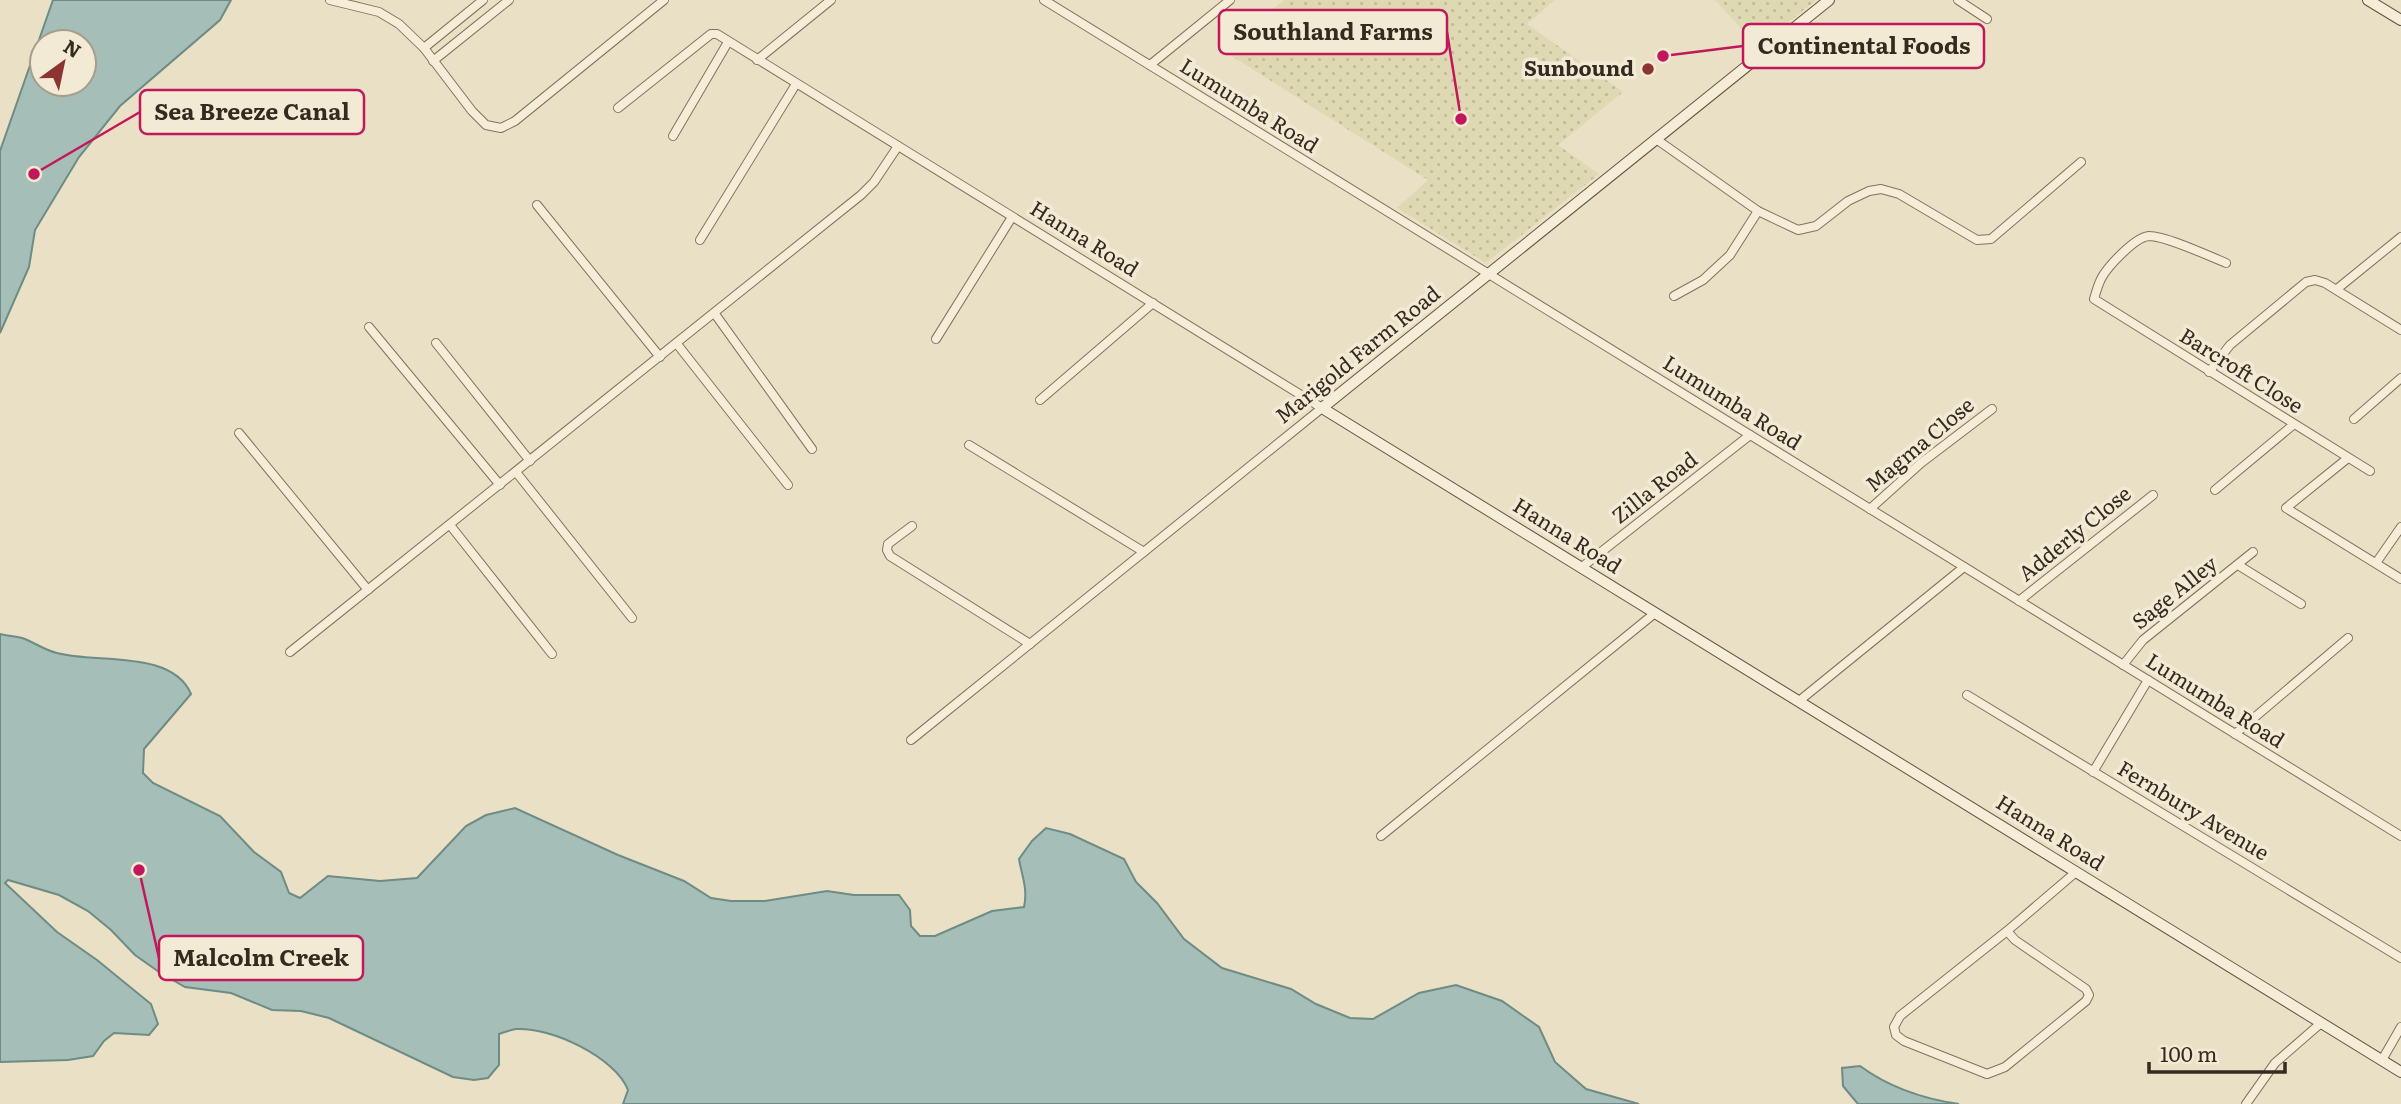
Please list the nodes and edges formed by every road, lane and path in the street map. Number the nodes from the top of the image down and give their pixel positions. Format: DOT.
graph roads {
  1 [pos="330,0"];
  2 [pos="483,0"];
  3 [pos="509,0"];
  4 [pos="664,0"];
  5 [pos="831,0"];
  6 [pos="1044,0"];
  7 [pos="1230,0"];
  8 [pos="1829,0"];
  9 [pos="1958,0"];
  10 [pos="2368,0"];
  11 [pos="1987,19"];
  12 [pos="2401,20"];
  13 [pos="728,42"];
  14 [pos="424,48"];
  15 [pos="757,60"];
  16 [pos="433,61"];
  17 [pos="1150,65"];
  18 [pos="796,84"];
  19 [pos="618,108"];
  20 [pos="673,136"];
  21 [pos="1656,139"];
  22 [pos="898,146"];
  23 [pos="2081,162"];
  24 [pos="537,205"];
  25 [pos="1758,211"];
  26 [pos="1012,216"];
  27 [pos="2401,237"];
  28 [pos="700,240"];
  29 [pos="2226,263"];
  30 [pos="1489,274"];
  31 [pos="2337,289"];
  32 [pos="1674,296"];
  33 [pos="1153,303"];
  34 [pos="715,314"];
  35 [pos="369,327"];
  36 [pos="2401,330"];
  37 [pos="936,339"];
  38 [pos="436,343"];
  39 [pos="677,344"];
  40 [pos="660,357"];
  41 [pos="2209,372"];
  42 [pos="2401,378"];
  43 [pos="1040,400"];
  44 [pos="1322,408"];
  45 [pos="1992,409"];
  46 [pos="2354,419"];
  47 [pos="2293,425"];
  48 [pos="239,433"];
  49 [pos="1750,435"];
  50 [pos="969,444"];
  51 [pos="812,449"];
  52 [pos="2348,458"];
  53 [pos="530,461"];
  54 [pos="2370,471"];
  55 [pos="516,472"];
  56 [pos="500,485"];
  57 [pos="788,485"];
  58 [pos="2215,489"];
  59 [pos="2153,495"];
  60 [pos="1870,509"];
  61 [pos="450,525"];
  62 [pos="912,526"];
  63 [pos="2401,527"];
  64 [pos="1144,551"];
  65 [pos="2253,552"];
  66 [pos="2376,563"];
  67 [pos="2238,565"];
  68 [pos="1964,567"];
  69 [pos="1582,568"];
  70 [pos="2401,579"];
  71 [pos="368,590"];
  72 [pos="2019,601"];
  73 [pos="2301,604"];
  74 [pos="1655,613"];
  75 [pos="632,618"];
  76 [pos="2348,638"];
  77 [pos="1030,644"];
  78 [pos="290,652"];
  79 [pos="552,654"];
  80 [pos="2123,665"];
  81 [pos="2148,680"];
  82 [pos="1967,695"];
  83 [pos="1799,701"];
  84 [pos="2235,734"];
  85 [pos="911,740"];
  86 [pos="2094,772"];
  87 [pos="1381,836"];
  88 [pos="2401,836"];
  89 [pos="2076,872"];
  90 [pos="2007,931"];
  91 [pos="2401,958"];
  92 [pos="2321,1023"];
  93 [pos="2401,1027"];
  94 [pos="2382,1060"];
  95 [pos="2401,1072"];
  96 [pos="2246,1104"];
  1 -- 14 [label="street"];
  2 -- 14 [label="street"];
  3 -- 16 [label="street"];
  4 -- 16 [label="street"];
  5 -- 15 [label="street"];
  6 -- 17 [label="street, Lumumba Road"];
  7 -- 17 [label="street"];
  8 -- 21 [label="street, Marigold Farm Road"];
  9 -- 11 [label="street"];
  10 -- 12 [label="street"];
  13 -- 15 [label="street, Hanna Road"];
  13 -- 19 [label="street, Hanna Road"];
  13 -- 20 [label="street"];
  14 -- 16 [label="street"];
  15 -- 18 [label="street, Hanna Road"];
  17 -- 30 [label="street, Lumumba Road"];
  18 -- 22 [label="street, Hanna Road"];
  18 -- 28 [label="street"];
  21 -- 25 [label="street"];
  21 -- 30 [label="street, Marigold Farm Road"];
  22 -- 26 [label="street, Hanna Road"];
  22 -- 34 [label="street"];
  23 -- 25 [label="street"];
  24 -- 40 [label="street"];
  25 -- 32 [label="street"];
  26 -- 33 [label="street, Hanna Road"];
  26 -- 37 [label="street"];
  27 -- 31 [label="street"];
  29 -- 41 [label="street, Barcroft Close"];
  30 -- 44 [label="street, Marigold Farm Road"];
  30 -- 49 [label="street, Lumumba Road"];
  31 -- 36 [label="street"];
  31 -- 41 [label="street"];
  33 -- 43 [label="street"];
  33 -- 44 [label="street, Hanna Road"];
  34 -- 39 [label="street"];
  34 -- 51 [label="street"];
  35 -- 56 [label="street"];
  38 -- 53 [label="street"];
  39 -- 40 [label="street"];
  39 -- 57 [label="street"];
  40 -- 53 [label="street"];
  41 -- 47 [label="street, Barcroft Close"];
  42 -- 46 [label="street"];
  44 -- 64 [label="street, Marigold Farm Road"];
  44 -- 69 [label="street, Hanna Road"];
  45 -- 60 [label="street, Magma Close"];
  47 -- 52 [label="street, Barcroft Close"];
  47 -- 58 [label="street"];
  48 -- 71 [label="street"];
  49 -- 60 [label="street, Lumumba Road"];
  49 -- 69 [label="street, Zilla Road"];
  50 -- 64 [label="street"];
  52 -- 54 [label="street, Barcroft Close"];
  52 -- 66 [label="street"];
  53 -- 55 [label="street"];
  55 -- 56 [label="street"];
  55 -- 75 [label="street"];
  56 -- 61 [label="street"];
  59 -- 72 [label="street, Adderly Close"];
  60 -- 68 [label="street, Lumumba Road"];
  61 -- 71 [label="street"];
  61 -- 79 [label="street"];
  62 -- 77 [label="street"];
  63 -- 66 [label="street"];
  64 -- 77 [label="street, Marigold Farm Road"];
  65 -- 67 [label="street, Sage Alley"];
  66 -- 70 [label="street"];
  67 -- 73 [label="street"];
  67 -- 80 [label="street, Sage Alley"];
  68 -- 72 [label="street, Lumumba Road"];
  68 -- 83 [label="street"];
  69 -- 74 [label="street, Hanna Road"];
  71 -- 78 [label="street"];
  72 -- 80 [label="street, Lumumba Road"];
  74 -- 83 [label="street, Hanna Road"];
  74 -- 87 [label="street"];
  76 -- 84 [label="street"];
  77 -- 85 [label="street, Marigold Farm Road"];
  80 -- 81 [label="street, Lumumba Road"];
  81 -- 84 [label="street, Lumumba Road"];
  81 -- 86 [label="street"];
  82 -- 86 [label="street, Fernbury Avenue"];
  83 -- 89 [label="street, Hanna Road"];
  84 -- 88 [label="street, Lumumba Road"];
  86 -- 91 [label="street, Fernbury Avenue"];
  89 -- 90 [label="street"];
  89 -- 92 [label="street, Hanna Road"];
  90 -- 90 [label="street"];
  92 -- 94 [label="street, Hanna Road"];
  92 -- 96 [label="street"];
  93 -- 94 [label="street"];
  94 -- 95 [label="street, Hanna Road"];
}
